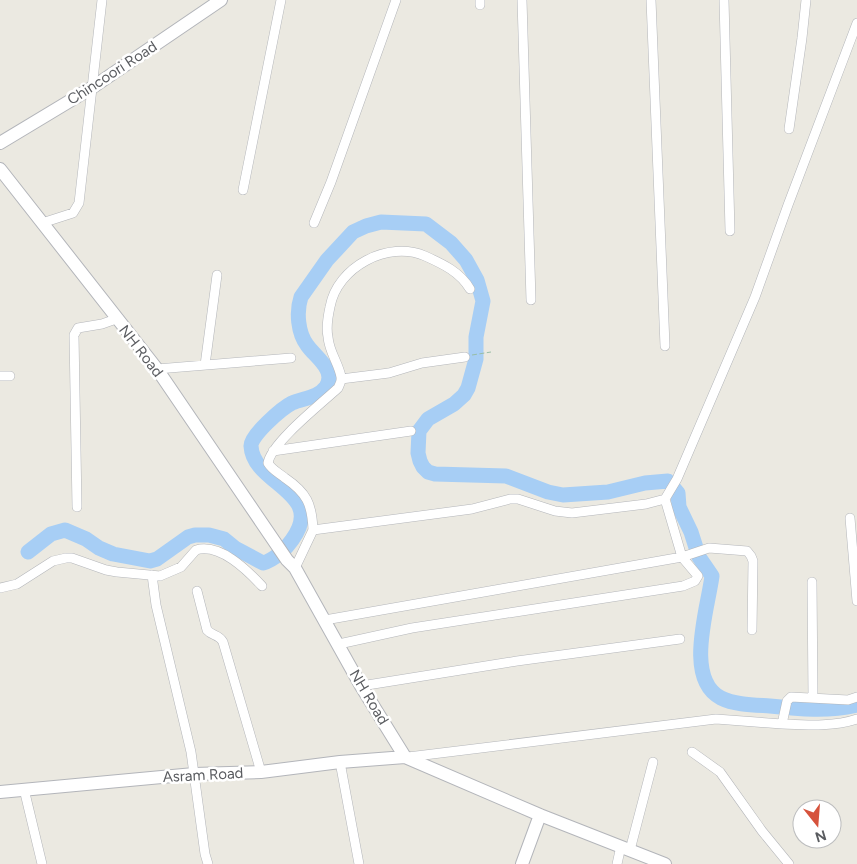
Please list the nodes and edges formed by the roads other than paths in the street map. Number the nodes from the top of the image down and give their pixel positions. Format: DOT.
graph roads {
  1 [pos="102,0"];
  2 [pos="221,0"];
  3 [pos="282,0"];
  4 [pos="396,0"];
  5 [pos="522,0"];
  6 [pos="651,0"];
  7 [pos="724,0"];
  8 [pos="806,0"];
  9 [pos="857,23"];
  10 [pos="93,88"];
  11 [pos="789,129"];
  12 [pos="0,143"];
  13 [pos="0,169"];
  14 [pos="243,190"];
  15 [pos="314,223"];
  16 [pos="42,224"];
  17 [pos="730,232"];
  18 [pos="217,275"];
  19 [pos="470,289"];
  20 [pos="531,300"];
  21 [pos="116,319"];
  22 [pos="665,346"];
  23 [pos="465,357"];
  24 [pos="291,358"];
  25 [pos="205,365"];
  26 [pos="157,369"];
  27 [pos="0,376"];
  28 [pos="10,376"];
  29 [pos="341,379"];
  30 [pos="412,431"];
  31 [pos="273,451"];
  32 [pos="667,497"];
  33 [pos="77,507"];
  34 [pos="850,518"];
  35 [pos="313,530"];
  36 [pos="686,555"];
  37 [pos="291,564"];
  38 [pos="152,575"];
  39 [pos="812,582"];
  40 [pos="262,586"];
  41 [pos="0,588"];
  42 [pos="197,591"];
  43 [pos="857,602"];
  44 [pos="325,620"];
  45 [pos="752,630"];
  46 [pos="680,639"];
  47 [pos="339,644"];
  48 [pos="361,686"];
  49 [pos="857,697"];
  50 [pos="813,698"];
  51 [pos="857,719"];
  52 [pos="786,722"];
  53 [pos="692,752"];
  54 [pos="405,757"];
  55 [pos="340,762"];
  56 [pos="653,762"];
  57 [pos="261,772"];
  58 [pos="194,774"];
  59 [pos="24,790"];
  60 [pos="0,792"];
  61 [pos="540,815"];
  62 [pos="626,848"];
  63 [pos="42,864"];
  64 [pos="208,864"];
  65 [pos="358,864"];
  66 [pos="522,864"];
  67 [pos="617,864"];
  68 [pos="664,864"];
  69 [pos="789,864"];
  1 -- 10 [label="street"];
  2 -- 10 [label="main road, Chincoori Road"];
  3 -- 14 [label="street"];
  4 -- 15 [label="street"];
  5 -- 20 [label="street"];
  6 -- 22 [label="street"];
  7 -- 17 [label="street"];
  8 -- 11 [label="street"];
  9 -- 32 [label="street"];
  10 -- 12 [label="main road, Chincoori Road"];
  10 -- 16 [label="street"];
  13 -- 16 [label="main road, NH Road"];
  16 -- 21 [label="main road, NH Road"];
  18 -- 25 [label="street"];
  19 -- 29 [label="street"];
  21 -- 26 [label="main road, NH Road"];
  21 -- 33 [label="street"];
  23 -- 29 [label="street"];
  24 -- 25 [label="street"];
  25 -- 26 [label="street"];
  26 -- 37 [label="main road, NH Road"];
  27 -- 28 [label="street"];
  29 -- 31 [label="street"];
  30 -- 31 [label="street"];
  31 -- 35 [label="street"];
  32 -- 35 [label="street"];
  32 -- 36 [label="street"];
  34 -- 43 [label="street"];
  35 -- 37 [label="street"];
  36 -- 44 [label="street"];
  36 -- 45 [label="street"];
  36 -- 47 [label="street"];
  37 -- 44 [label="main road, NH Road"];
  38 -- 40 [label="street"];
  38 -- 41 [label="street"];
  38 -- 58 [label="street"];
  39 -- 50 [label="street"];
  42 -- 57 [label="street"];
  44 -- 47 [label="main road, NH Road"];
  46 -- 48 [label="street"];
  47 -- 48 [label="main road, NH Road"];
  48 -- 54 [label="main road, NH Road"];
  49 -- 50 [label="street"];
  50 -- 52 [label="street"];
  51 -- 52 [label="street"];
  52 -- 54 [label="street"];
  53 -- 69 [label="street"];
  54 -- 55 [label="main road, Asram Road"];
  54 -- 61 [label="main road"];
  55 -- 57 [label="main road, Asram Road"];
  55 -- 65 [label="street"];
  56 -- 62 [label="street"];
  57 -- 58 [label="main road, Asram Road"];
  58 -- 59 [label="main road, Asram Road"];
  58 -- 64 [label="street"];
  59 -- 60 [label="main road, Asram Road"];
  59 -- 63 [label="street"];
  61 -- 62 [label="main road"];
  61 -- 66 [label="main road"];
  62 -- 67 [label="street"];
  62 -- 68 [label="main road"];
}
